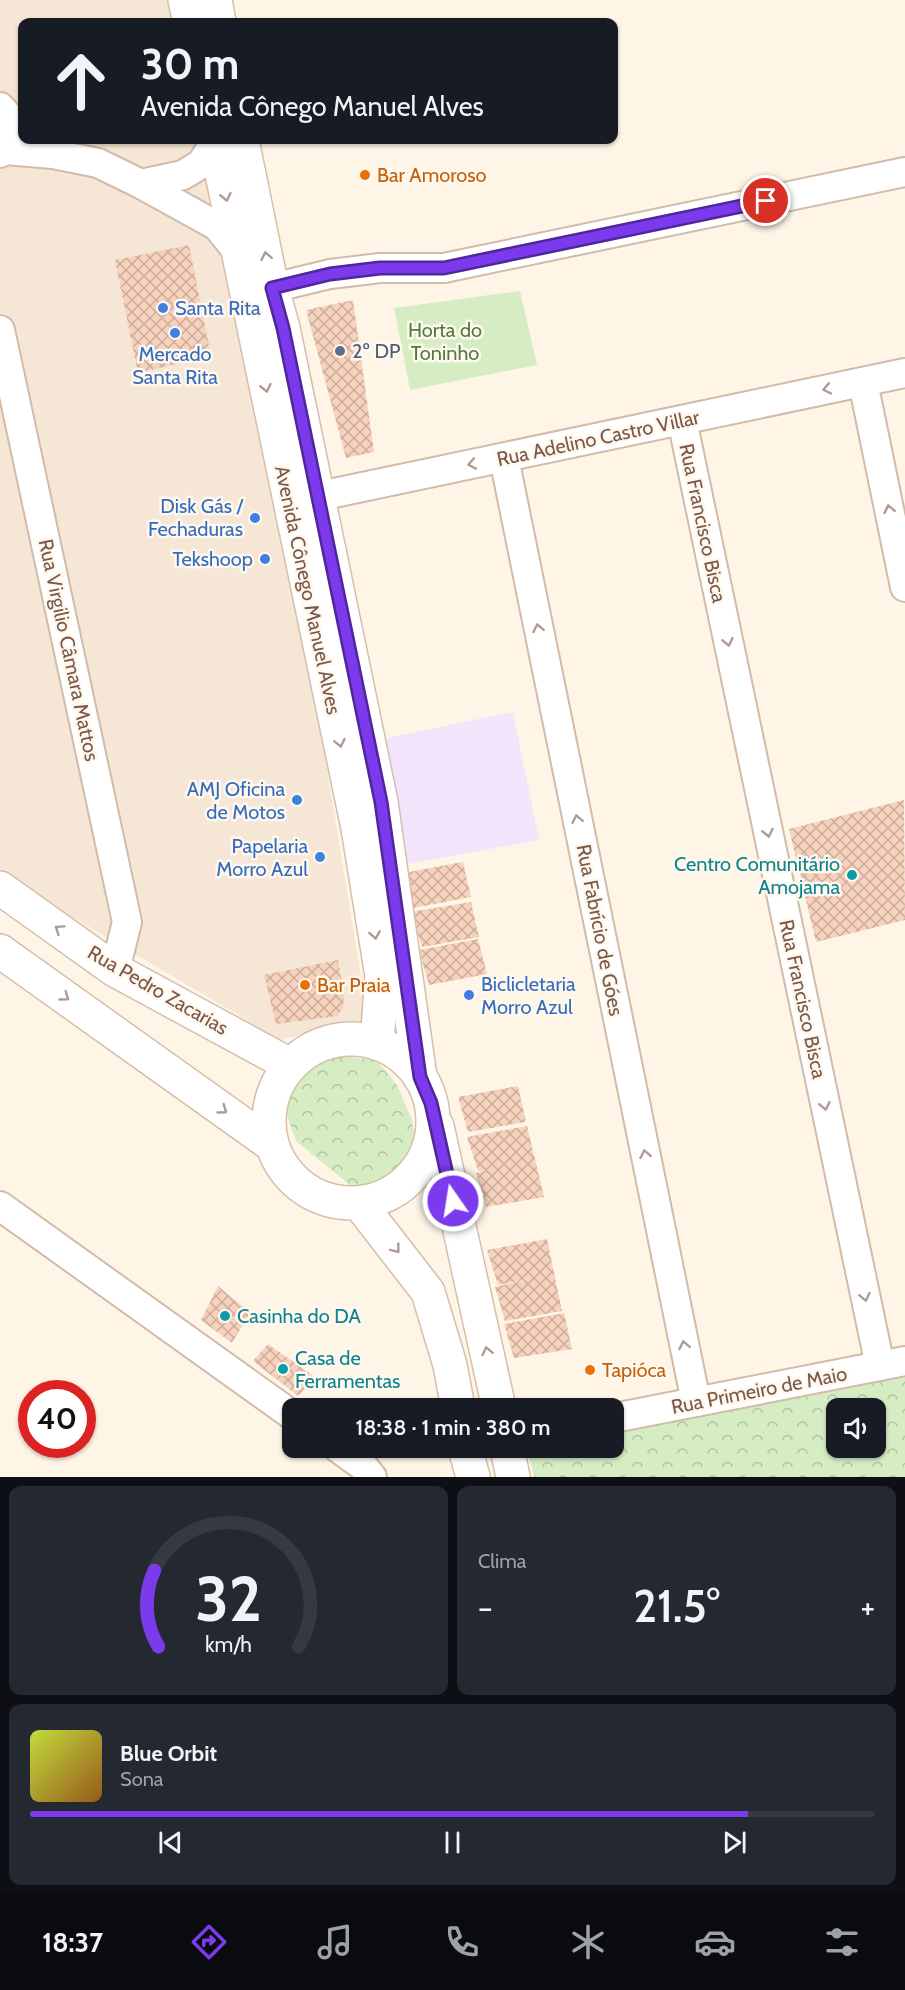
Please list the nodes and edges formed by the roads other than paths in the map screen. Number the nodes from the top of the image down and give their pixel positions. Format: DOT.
graph roads {
  1 [pos="185,0"];
  2 [pos="214,0"];
  3 [pos="189,18"];
  4 [pos="218,18"];
  5 [pos="30,144"];
  6 [pos="220,144"];
  7 [pos="224,144"];
  8 [pos="225,144"];
  9 [pos="905,172"];
  10 [pos="141,184"];
  11 [pos="238,252"];
  12 [pos="272,288"];
  13 [pos="0,330"];
  14 [pos="905,373"];
  15 [pos="863,382"];
  16 [pos="682,420"];
  17 [pos="504,458"];
  18 [pos="304,499"];
  19 [pos="905,587"];
  20 [pos="0,888"];
  21 [pos="0,951"];
  22 [pos="115,970"];
  23 [pos="377,1042"];
  24 [pos="290,1065"];
  25 [pos="426,1090"];
  26 [pos="272,1145"];
  27 [pos="359,1203"];
  28 [pos="0,1206"];
  29 [pos="892,1364"];
  30 [pos="450,1365"];
  31 [pos="456,1398"];
  32 [pos="465,1398"];
  33 [pos="497,1398"];
  34 [pos="696,1402"];
  35 [pos="282,1408"];
  36 [pos="624,1416"];
  37 [pos="352,1458"];
  38 [pos="467,1458"];
  39 [pos="509,1458"];
  40 [pos="372,1477"];
  41 [pos="472,1477"];
  42 [pos="513,1477"];
  1 -- 3 [label="street"];
  2 -- 4 [label="street"];
  5 -- 10 [label="street"];
  6 -- 10 [label="street"];
  7 -- 11 [label="street, Avenida Cônego Manuel Alves, one-way"];
  12 -- 8 [label="street, Avenida Cônego Manuel Alves, one-way"];
  9 -- 12 [label="street"];
  10 -- 11 [label="street"];
  11 -- 18 [label="street, Avenida Cônego Manuel Alves, one-way"];
  12 -- 18 [label="street, Avenida Cônego Manuel Alves"];
  13 -- 22 [label="street, Rua Virgilio Câmara Mattos"];
  14 -- 15 [label="street, Rua Adelino Castro Villar"];
  15 -- 16 [label="street, Rua Adelino Castro Villar, one-way"];
  19 -- 15 [label="street, one-way"];
  16 -- 17 [label="street, Rua Adelino Castro Villar"];
  16 -- 29 [label="street, Rua Francisco Bisca, one-way"];
  17 -- 18 [label="street, Rua Adelino Castro Villar, one-way"];
  34 -- 17 [label="street, Rua Fabrício de Góes, one-way"];
  18 -- 23 [label="street, Avenida Cônego Manuel Alves, one-way"];
  18 -- 25 [label="street, Avenida Cônego Manuel Alves"];
  22 -- 20 [label="street, Rua Pedro Zacarias, one-way"];
  21 -- 26 [label="street, one-way"];
  22 -- 24 [label="street, Rua Pedro Zacarias"];
  23 -- 24 [label="street"];
  23 -- 25 [label="street"];
  24 -- 26 [label="street"];
  25 -- 27 [label="street"];
  33 -- 25 [label="street, Avenida Cônego Manuel Alves, one-way"];
  26 -- 27 [label="street"];
  27 -- 30 [label="street, one-way"];
  28 -- 35 [label="street"];
  29 -- 34 [label="street, Rua Primeiro de Maio"];
  30 -- 31 [label="street"];
  30 -- 32 [label="street"];
  34 -- 36 [label="street, Rua Primeiro de Maio"];
  37 -- 40 [label="street"];
  38 -- 41 [label="street"];
  39 -- 42 [label="street"];
}
